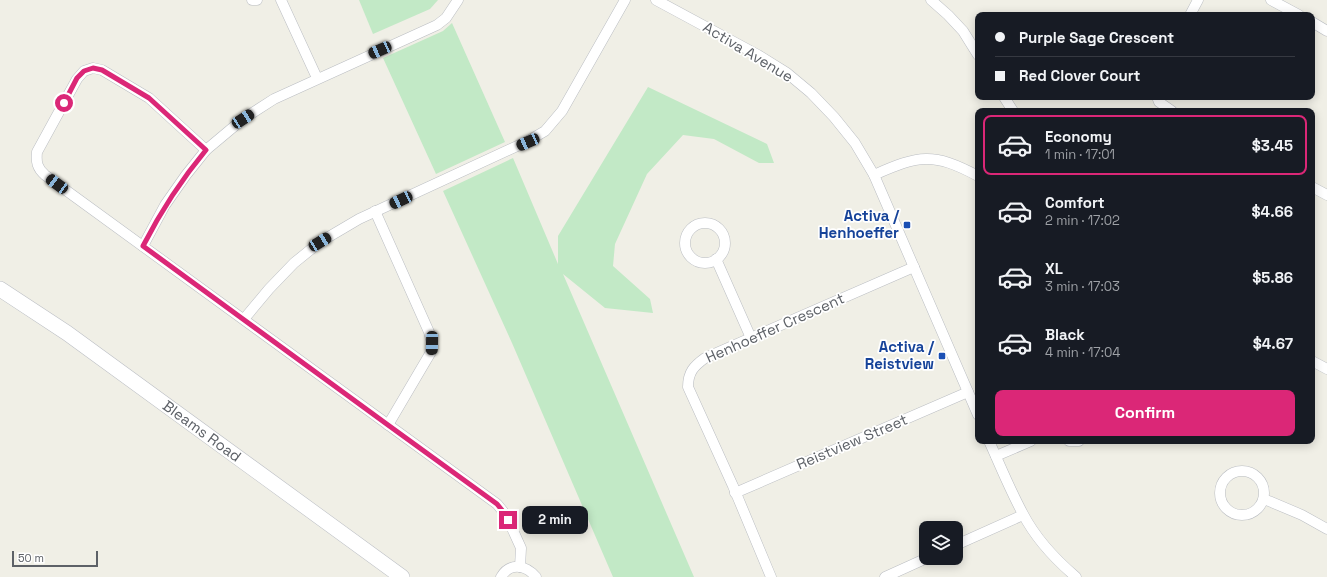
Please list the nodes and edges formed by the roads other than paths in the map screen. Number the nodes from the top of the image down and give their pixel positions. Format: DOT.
graph roads {
  1 [pos="252,0"];
  2 [pos="257,0"];
  3 [pos="280,0"];
  4 [pos="458,0"];
  5 [pos="625,0"];
  6 [pos="656,0"];
  7 [pos="931,0"];
  8 [pos="1198,0"];
  9 [pos="1271,0"];
  10 [pos="1192,12"];
  11 [pos="1293,12"];
  12 [pos="1315,24"];
  13 [pos="1327,31"];
  14 [pos="975,50"];
  15 [pos="317,78"];
  16 [pos="1159,100"];
  17 [pos="1168,108"];
  18 [pos="206,150"];
  19 [pos="975,174"];
  20 [pos="874,175"];
  21 [pos="1315,189"];
  22 [pos="1327,195"];
  23 [pos="375,211"];
  24 [pos="143,246"];
  25 [pos="716,259"];
  26 [pos="914,267"];
  27 [pos="0,289"];
  28 [pos="244,319"];
  29 [pos="750,338"];
  30 [pos="1315,363"];
  31 [pos="1327,369"];
  32 [pos="968,392"];
  33 [pos="975,408"];
  34 [pos="388,425"];
  35 [pos="990,444"];
  36 [pos="1024,444"];
  37 [pos="996,456"];
  38 [pos="735,493"];
  39 [pos="1264,499"];
  40 [pos="1023,515"];
  41 [pos="1327,529"];
  42 [pos="963,542"];
  43 [pos="919,563"];
  44 [pos="520,567"];
  45 [pos="897,575"];
  46 [pos="402,577"];
  47 [pos="501,577"];
  48 [pos="536,577"];
  49 [pos="771,577"];
  50 [pos="885,577"];
  51 [pos="1076,577"];
  1 -- 2 [label="street"];
  3 -- 15 [label="street"];
  4 -- 15 [label="street"];
  5 -- 23 [label="street"];
  6 -- 20 [label="street, Activa Avenue"];
  7 -- 14 [label="street"];
  8 -- 10 [label="street"];
  9 -- 11 [label="street"];
  12 -- 13 [label="street"];
  15 -- 18 [label="street"];
  16 -- 17 [label="street"];
  18 -- 24 [label="street"];
  18 -- 24 [label="street"];
  19 -- 20 [label="street"];
  20 -- 26 [label="street, Activa Avenue"];
  21 -- 22 [label="street"];
  23 -- 28 [label="street"];
  23 -- 34 [label="street"];
  24 -- 28 [label="street"];
  25 -- 25 [label="street"];
  25 -- 29 [label="street"];
  26 -- 29 [label="street, Henhoeffer Crescent"];
  26 -- 32 [label="street, Activa Avenue"];
  27 -- 46 [label="main road, Bleams Road"];
  28 -- 34 [label="street"];
  29 -- 38 [label="street, Henhoeffer Crescent"];
  30 -- 31 [label="street"];
  32 -- 33 [label="street, Activa Avenue"];
  32 -- 38 [label="street, Reistview Street"];
  34 -- 44 [label="street"];
  35 -- 37 [label="street"];
  36 -- 37 [label="street"];
  37 -- 40 [label="street"];
  38 -- 49 [label="street, Henhoeffer Crescent"];
  39 -- 39 [label="street"];
  39 -- 41 [label="street"];
  40 -- 42 [label="street"];
  40 -- 51 [label="street"];
  43 -- 45 [label="street"];
  44 -- 47 [label="street"];
  44 -- 48 [label="street"];
  45 -- 50 [label="street"];
}
